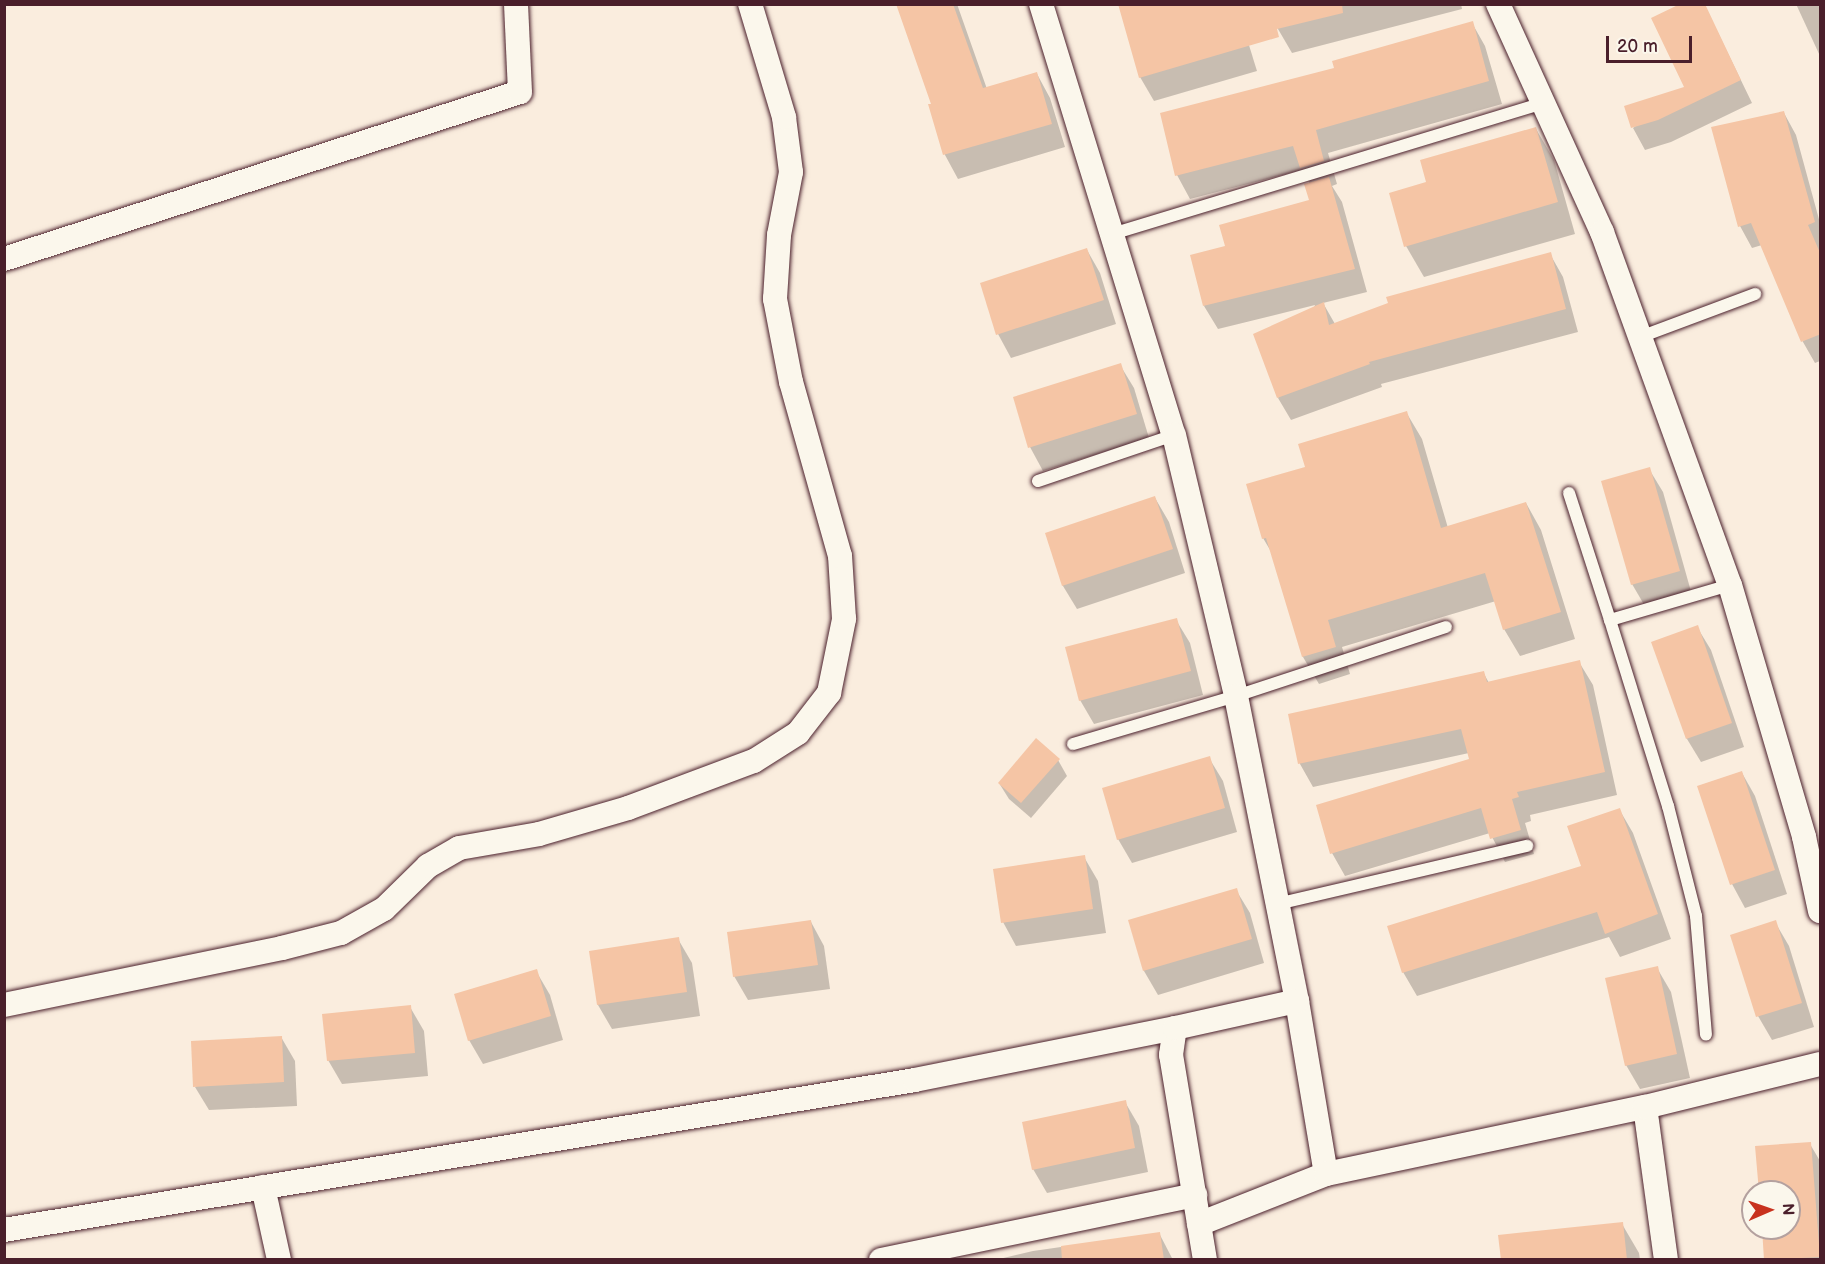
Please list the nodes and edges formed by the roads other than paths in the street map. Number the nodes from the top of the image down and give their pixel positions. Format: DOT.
graph roads {
  1 [pos="516,4"];
  2 [pos="750,4"];
  3 [pos="1041,4"];
  4 [pos="1498,4"];
  5 [pos="1543,103"];
  6 [pos="1112,234"];
  7 [pos="4,259"];
  8 [pos="1755,294"];
  9 [pos="1640,337"];
  10 [pos="1174,435"];
  11 [pos="1038,481"];
  12 [pos="1569,493"];
  13 [pos="1730,585"];
  14 [pos="1610,620"];
  15 [pos="1446,627"];
  16 [pos="1236,696"];
  17 [pos="1073,744"];
  18 [pos="1527,846"];
  19 [pos="1277,904"];
  20 [pos="1821,911"];
  21 [pos="1297,1001"];
  22 [pos="4,1005"];
  23 [pos="1176,1028"];
  24 [pos="1706,1035"];
  25 [pos="1821,1064"];
  26 [pos="1645,1107"];
  27 [pos="1326,1174"];
  28 [pos="263,1187"];
  29 [pos="1194,1195"];
  30 [pos="1199,1224"];
  31 [pos="4,1230"];
  32 [pos="279,1260"];
  33 [pos="881,1260"];
  34 [pos="1205,1260"];
  35 [pos="1666,1260"];
  1 -- 7 [label="street"];
  2 -- 22 [label="street"];
  3 -- 6 [label="street"];
  4 -- 5 [label="street"];
  5 -- 6 [label="lane"];
  5 -- 9 [label="street"];
  6 -- 10 [label="street"];
  8 -- 9 [label="lane"];
  9 -- 13 [label="street"];
  10 -- 11 [label="lane"];
  10 -- 16 [label="street"];
  12 -- 14 [label="lane"];
  13 -- 14 [label="lane"];
  13 -- 20 [label="street"];
  14 -- 24 [label="lane"];
  15 -- 16 [label="lane"];
  16 -- 17 [label="lane"];
  16 -- 19 [label="street"];
  18 -- 19 [label="lane"];
  19 -- 21 [label="street"];
  21 -- 23 [label="street"];
  21 -- 27 [label="street"];
  23 -- 28 [label="street"];
  23 -- 29 [label="street"];
  25 -- 26 [label="street"];
  26 -- 27 [label="street"];
  26 -- 35 [label="street"];
  27 -- 30 [label="street"];
  28 -- 31 [label="street"];
  28 -- 32 [label="street"];
  29 -- 30 [label="street"];
  29 -- 33 [label="street"];
  30 -- 34 [label="street"];
}
